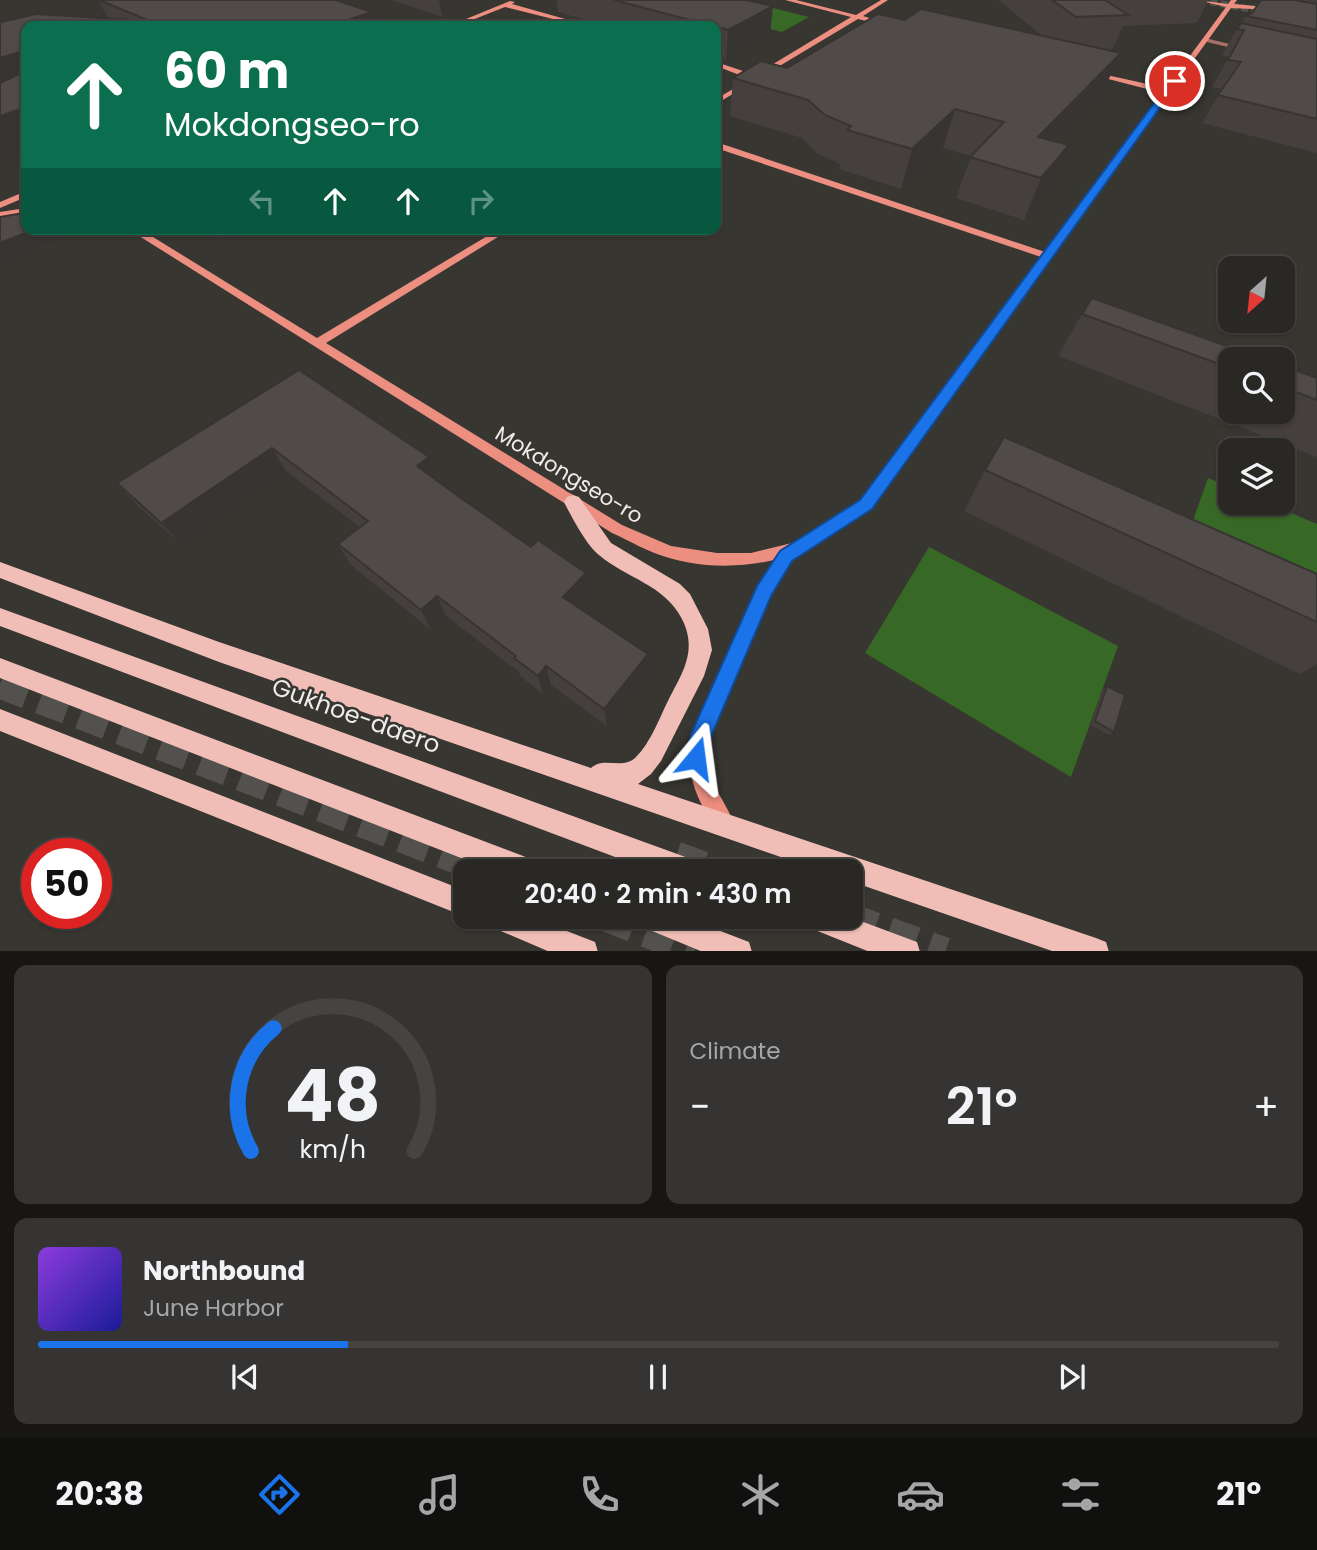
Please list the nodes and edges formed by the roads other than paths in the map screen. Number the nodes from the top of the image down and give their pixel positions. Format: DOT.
graph roads {
  1 [pos="518,0"];
  2 [pos="788,0"];
  3 [pos="885,0"];
  4 [pos="1200,0"];
  5 [pos="1232,3"];
  6 [pos="504,5"];
  7 [pos="1278,9"];
  8 [pos="858,17"];
  9 [pos="1259,18"];
  10 [pos="464,21"];
  11 [pos="569,21"];
  12 [pos="894,26"];
  13 [pos="1205,40"];
  14 [pos="1253,51"];
  15 [pos="721,66"];
  16 [pos="1085,72"];
  17 [pos="755,78"];
  18 [pos="1165,94"];
  19 [pos="721,99"];
  20 [pos="721,147"];
  21 [pos="21,196"];
  22 [pos="0,205"];
  23 [pos="21,212"];
  24 [pos="0,215"];
  25 [pos="144,235"];
  26 [pos="496,235"];
  27 [pos="1047,256"];
  28 [pos="317,343"];
  29 [pos="573,502"];
  30 [pos="800,547"];
  31 [pos="0,570"];
  32 [pos="0,617"];
  33 [pos="0,668"];
  34 [pos="0,720"];
  35 [pos="578,773"];
  36 [pos="724,824"];
  37 [pos="497,859"];
  38 [pos="656,859"];
  39 [pos="453,899"];
  40 [pos="529,929"];
  41 [pos="681,929"];
  42 [pos="847,929"];
  43 [pos="585,951"];
  44 [pos="739,951"];
  45 [pos="907,951"];
  46 [pos="1096,951"];
  1 -- 6 [label="main road"];
  2 -- 8 [label="main road"];
  3 -- 8 [label="main road"];
  4 -- 5 [label="main road"];
  5 -- 7 [label="main road"];
  5 -- 9 [label="main road"];
  5 -- 13 [label="main road, Mokdongseo-ro"];
  6 -- 10 [label="main road"];
  6 -- 11 [label="main road"];
  8 -- 12 [label="main road"];
  8 -- 17 [label="main road"];
  13 -- 14 [label="street"];
  13 -- 18 [label="main road, Mokdongseo-ro"];
  15 -- 17 [label="main road"];
  16 -- 18 [label="main road"];
  17 -- 19 [label="main road"];
  18 -- 27 [label="main road, Mokdongseo-ro"];
  20 -- 27 [label="main road"];
  21 -- 22 [label="main road"];
  23 -- 24 [label="main road"];
  25 -- 28 [label="main road, Mokdongseo-ro"];
  26 -- 28 [label="main road"];
  27 -- 30 [label="main road, Mokdongseo-ro"];
  28 -- 29 [label="main road, Mokdongseo-ro"];
  29 -- 30 [label="main road, Mokdongseo-ro"];
  29 -- 35 [label="main road"];
  30 -- 36 [label="main road"];
  31 -- 35 [label="main road"];
  32 -- 38 [label="main road, Gukhoe-daero"];
  33 -- 37 [label="main road"];
  34 -- 39 [label="main road"];
  35 -- 36 [label="main road"];
  36 -- 46 [label="main road"];
  40 -- 43 [label="main road"];
  41 -- 44 [label="main road"];
  42 -- 45 [label="main road"];
}
